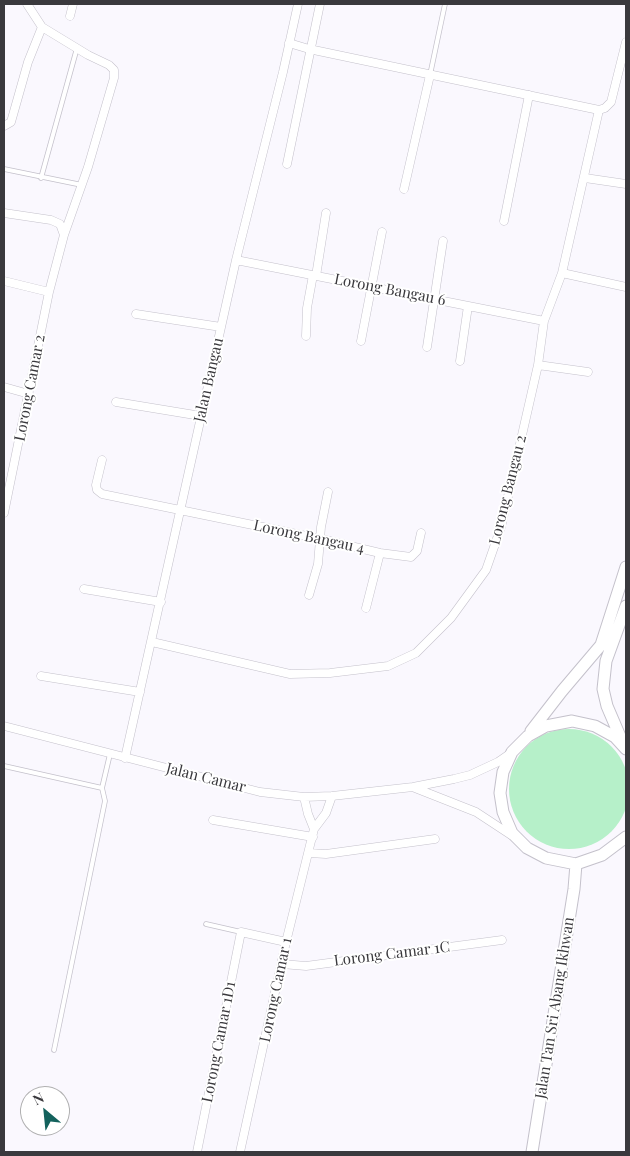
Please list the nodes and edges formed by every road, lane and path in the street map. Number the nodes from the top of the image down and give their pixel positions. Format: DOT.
graph roads {
  1 [pos="27,4"];
  2 [pos="73,4"];
  3 [pos="298,4"];
  4 [pos="320,4"];
  5 [pos="445,4"];
  6 [pos="70,16"];
  7 [pos="42,27"];
  8 [pos="626,42"];
  9 [pos="289,43"];
  10 [pos="77,48"];
  11 [pos="309,49"];
  12 [pos="430,75"];
  13 [pos="530,95"];
  14 [pos="599,110"];
  15 [pos="4,126"];
  16 [pos="287,164"];
  17 [pos="4,169"];
  18 [pos="41,178"];
  19 [pos="584,178"];
  20 [pos="626,184"];
  21 [pos="83,185"];
  22 [pos="404,190"];
  23 [pos="326,212"];
  24 [pos="4,213"];
  25 [pos="504,221"];
  26 [pos="382,232"];
  27 [pos="64,235"];
  28 [pos="443,241"];
  29 [pos="236,260"];
  30 [pos="562,273"];
  31 [pos="315,275"];
  32 [pos="4,282"];
  33 [pos="372,287"];
  34 [pos="626,287"];
  35 [pos="49,292"];
  36 [pos="434,299"];
  37 [pos="468,306"];
  38 [pos="136,314"];
  39 [pos="544,321"];
  40 [pos="221,327"];
  41 [pos="306,336"];
  42 [pos="361,341"];
  43 [pos="427,348"];
  44 [pos="460,361"];
  45 [pos="538,364"];
  46 [pos="588,372"];
  47 [pos="4,387"];
  48 [pos="29,394"];
  49 [pos="116,402"];
  50 [pos="201,416"];
  51 [pos="102,460"];
  52 [pos="328,492"];
  53 [pos="6,495"];
  54 [pos="181,510"];
  55 [pos="4,513"];
  56 [pos="421,533"];
  57 [pos="321,539"];
  58 [pos="380,553"];
  59 [pos="626,567"];
  60 [pos="84,588"];
  61 [pos="309,595"];
  62 [pos="160,602"];
  63 [pos="626,606"];
  64 [pos="366,608"];
  65 [pos="152,642"];
  66 [pos="606,647"];
  67 [pos="41,676"];
  68 [pos="140,692"];
  69 [pos="4,726"];
  70 [pos="528,736"];
  71 [pos="625,747"];
  72 [pos="512,752"];
  73 [pos="110,754"];
  74 [pos="125,758"];
  75 [pos="4,766"];
  76 [pos="413,787"];
  77 [pos="102,788"];
  78 [pos="332,796"];
  79 [pos="304,797"];
  80 [pos="213,820"];
  81 [pos="314,833"];
  82 [pos="626,837"];
  83 [pos="435,839"];
  84 [pos="519,841"];
  85 [pos="310,853"];
  86 [pos="576,864"];
  87 [pos="206,924"];
  88 [pos="240,932"];
  89 [pos="502,940"];
  90 [pos="286,942"];
  91 [pos="282,964"];
  92 [pos="54,1050"];
  93 [pos="197,1152"];
  94 [pos="240,1152"];
  95 [pos="532,1152"];
  1 -- 7 [label="street"];
  2 -- 6 [label="street"];
  3 -- 9 [label="street, Jalan Bangau"];
  4 -- 11 [label="street"];
  5 -- 12 [label="lane"];
  7 -- 10 [label="street"];
  7 -- 15 [label="street"];
  8 -- 14 [label="street"];
  9 -- 11 [label="street"];
  9 -- 29 [label="street, Jalan Bangau"];
  10 -- 18 [label="lane"];
  10 -- 21 [label="street, Lorong Camar 2"];
  11 -- 12 [label="street"];
  11 -- 16 [label="street"];
  12 -- 13 [label="street"];
  12 -- 22 [label="street"];
  13 -- 14 [label="street"];
  13 -- 25 [label="street"];
  14 -- 19 [label="street, Lorong Bangau 2"];
  17 -- 18 [label="lane"];
  18 -- 21 [label="lane"];
  19 -- 20 [label="street"];
  19 -- 30 [label="street, Lorong Bangau 2"];
  21 -- 27 [label="street, Lorong Camar 2"];
  23 -- 31 [label="street"];
  24 -- 27 [label="street"];
  26 -- 33 [label="street"];
  27 -- 35 [label="street, Lorong Camar 2"];
  28 -- 36 [label="street"];
  29 -- 31 [label="street, Lorong Bangau 6"];
  29 -- 40 [label="street, Jalan Bangau"];
  30 -- 34 [label="street"];
  30 -- 39 [label="street, Lorong Bangau 2"];
  31 -- 33 [label="street, Lorong Bangau 6"];
  31 -- 41 [label="street"];
  32 -- 35 [label="street"];
  33 -- 36 [label="street, Lorong Bangau 6"];
  33 -- 42 [label="street"];
  35 -- 48 [label="street, Lorong Camar 2"];
  36 -- 37 [label="street, Lorong Bangau 6"];
  36 -- 43 [label="street"];
  37 -- 39 [label="street, Lorong Bangau 6"];
  37 -- 44 [label="street"];
  38 -- 40 [label="street"];
  39 -- 45 [label="street, Lorong Bangau 2"];
  40 -- 50 [label="street, Jalan Bangau"];
  45 -- 46 [label="street"];
  45 -- 65 [label="street, Lorong Bangau 2"];
  47 -- 48 [label="street"];
  48 -- 53 [label="street, Lorong Camar 2"];
  49 -- 50 [label="street"];
  50 -- 54 [label="street, Jalan Bangau"];
  51 -- 54 [label="street, Lorong Bangau 4"];
  52 -- 57 [label="street"];
  53 -- 55 [label="street, Lorong Camar 2"];
  54 -- 57 [label="street, Lorong Bangau 4"];
  54 -- 62 [label="street, Jalan Bangau"];
  56 -- 58 [label="street, Lorong Bangau 4"];
  57 -- 58 [label="street, Lorong Bangau 4"];
  57 -- 61 [label="street"];
  58 -- 64 [label="street"];
  59 -- 66 [label="street"];
  60 -- 62 [label="street"];
  62 -- 65 [label="street, Jalan Bangau"];
  63 -- 66 [label="street"];
  65 -- 68 [label="street, Jalan Bangau"];
  66 -- 70 [label="street"];
  66 -- 71 [label="street"];
  67 -- 68 [label="street"];
  68 -- 74 [label="street, Jalan Bangau"];
  69 -- 73 [label="street, Jalan Camar"];
  70 -- 71 [label="street"];
  70 -- 72 [label="street"];
  72 -- 76 [label="street, Jalan Camar"];
  72 -- 84 [label="street"];
  73 -- 74 [label="street, Jalan Camar"];
  73 -- 77 [label="lane"];
  74 -- 79 [label="street, Jalan Camar"];
  75 -- 77 [label="lane"];
  76 -- 78 [label="street, Jalan Camar"];
  76 -- 84 [label="street, Jalan Camar"];
  77 -- 92 [label="lane"];
  78 -- 79 [label="street, Jalan Camar"];
  78 -- 81 [label="street, Lorong Camar 1"];
  79 -- 81 [label="street, Lorong Camar 1"];
  80 -- 81 [label="street"];
  81 -- 85 [label="street, Lorong Camar 1"];
  82 -- 86 [label="street"];
  83 -- 85 [label="street"];
  84 -- 86 [label="street"];
  85 -- 90 [label="street, Lorong Camar 1"];
  86 -- 95 [label="street, Jalan Tan Sri Abang Ikhwan"];
  87 -- 88 [label="lane"];
  88 -- 90 [label="street"];
  88 -- 93 [label="street, Lorong Camar 1D1"];
  89 -- 91 [label="street, Lorong Camar 1C"];
  90 -- 91 [label="street, Lorong Camar 1"];
  91 -- 94 [label="street, Lorong Camar 1"];
}
